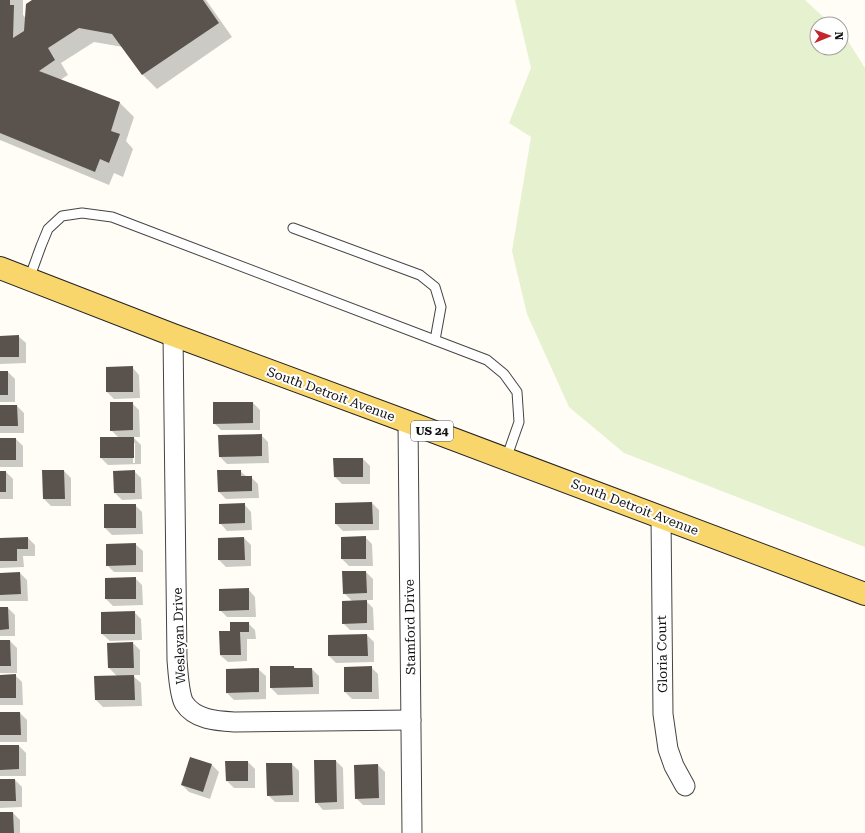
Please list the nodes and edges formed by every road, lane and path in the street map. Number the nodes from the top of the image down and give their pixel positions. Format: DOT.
graph roads {
  1 [pos="293,228"];
  2 [pos="0,268"];
  3 [pos="29,279"];
  4 [pos="173,335"];
  5 [pos="435,340"];
  6 [pos="408,422"];
  7 [pos="506,459"];
  8 [pos="661,517"];
  9 [pos="865,594"];
  10 [pos="411,720"];
  11 [pos="685,786"];
  12 [pos="412,833"];
  1 -- 5 [label="lane"];
  2 -- 3 [label="main road, South Detroit Avenue / US 24"];
  3 -- 4 [label="main road, South Detroit Avenue / US 24"];
  3 -- 5 [label="lane"];
  4 -- 6 [label="main road, South Detroit Avenue / US 24"];
  4 -- 10 [label="street, Wesleyan Drive"];
  5 -- 7 [label="lane"];
  6 -- 7 [label="main road, South Detroit Avenue / US 24"];
  6 -- 10 [label="street, Stamford Drive"];
  7 -- 8 [label="main road, South Detroit Avenue / US 24"];
  8 -- 9 [label="main road, South Detroit Avenue / US 24"];
  8 -- 11 [label="street, Gloria Court"];
  10 -- 12 [label="street, Stamford Drive"];
}
